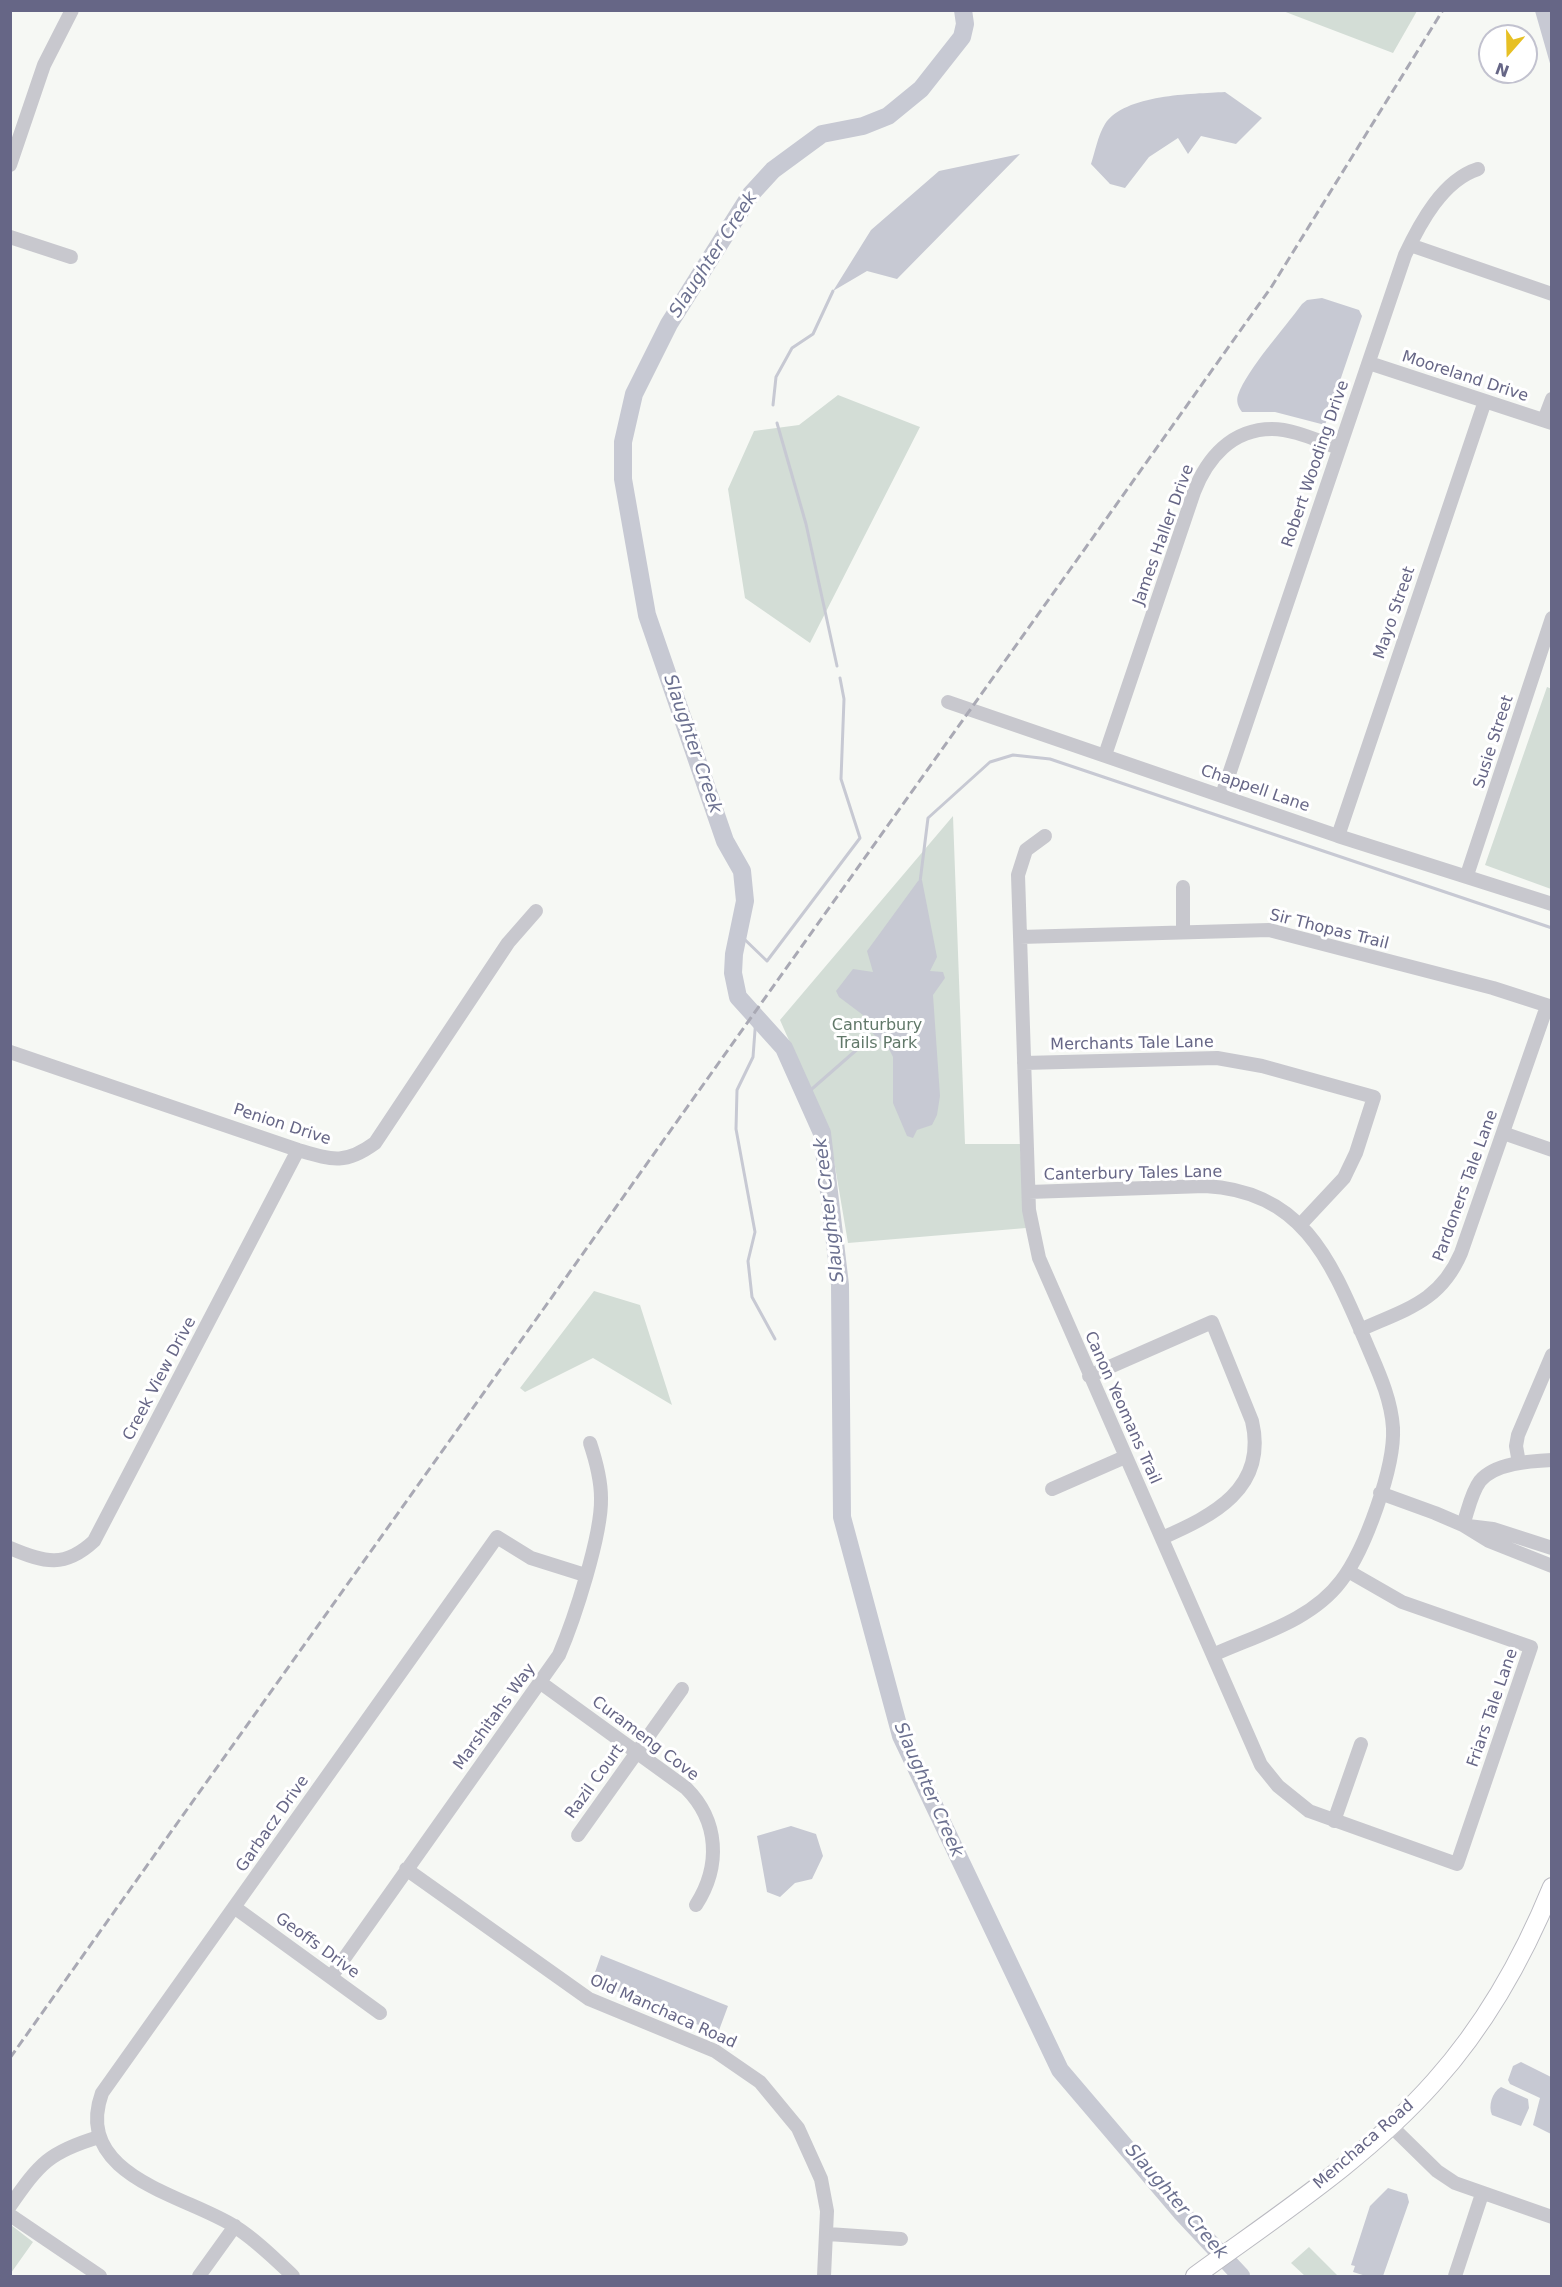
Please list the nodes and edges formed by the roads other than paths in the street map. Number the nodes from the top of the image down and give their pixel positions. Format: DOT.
graph roads {
  1 [pos="72,10"];
  2 [pos="10,165"];
  3 [pos="1478,169"];
  4 [pos="10,237"];
  5 [pos="1410,245"];
  6 [pos="70,257"];
  7 [pos="1551,294"];
  8 [pos="1369,363"];
  9 [pos="1551,399"];
  10 [pos="1485,401"];
  11 [pos="1548,421"];
  12 [pos="1339,448"];
  13 [pos="1551,618"];
  14 [pos="948,702"];
  15 [pos="1105,755"];
  16 [pos="1222,795"];
  17 [pos="1045,836"];
  18 [pos="1338,836"];
  19 [pos="1467,875"];
  20 [pos="1183,887"];
  21 [pos="1551,904"];
  22 [pos="536,911"];
  23 [pos="1183,932"];
  24 [pos="1020,937"];
  25 [pos="1549,1007"];
  26 [pos="10,1052"];
  27 [pos="1024,1063"];
  28 [pos="1503,1133"];
  29 [pos="298,1150"];
  30 [pos="1551,1150"];
  31 [pos="1029,1192"];
  32 [pos="1301,1224"];
  33 [pos="1360,1330"];
  34 [pos="1551,1355"];
  35 [pos="1089,1376"];
  36 [pos="590,1443"];
  37 [pos="1125,1456"];
  38 [pos="1551,1460"];
  39 [pos="1519,1463"];
  40 [pos="1052,1489"];
  41 [pos="1380,1493"];
  42 [pos="1463,1525"];
  43 [pos="1162,1538"];
  44 [pos="10,1548"];
  45 [pos="1551,1548"];
  46 [pos="1551,1566"];
  47 [pos="1348,1571"];
  48 [pos="585,1575"];
  49 [pos="1213,1654"];
  50 [pos="541,1683"];
  51 [pos="682,1689"];
  52 [pos="1361,1743"];
  53 [pos="637,1752"];
  54 [pos="1334,1821"];
  55 [pos="578,1835"];
  56 [pos="1457,1864"];
  57 [pos="406,1869"];
  58 [pos="1551,1887"];
  59 [pos="696,1905"];
  60 [pos="234,1907"];
  61 [pos="331,1977"];
  62 [pos="380,2013"];
  63 [pos="1391,2126"];
  64 [pos="99,2137"];
  65 [pos="1482,2194"];
  66 [pos="10,2206"];
  67 [pos="10,2215"];
  68 [pos="1551,2217"];
  69 [pos="235,2226"];
  70 [pos="828,2234"];
  71 [pos="901,2239"];
  72 [pos="79,2271"];
  73 [pos="100,2277"];
  74 [pos="200,2277"];
  75 [pos="293,2277"];
  76 [pos="824,2277"];
  77 [pos="1195,2277"];
  78 [pos="1455,2277"];
  1 -- 2 [label="street"];
  3 -- 5 [label="street, Robert Wooding Drive"];
  4 -- 6 [label="street"];
  5 -- 7 [label="street"];
  5 -- 8 [label="street, Robert Wooding Drive"];
  8 -- 10 [label="street, Mooreland Drive"];
  8 -- 12 [label="street, Robert Wooding Drive"];
  9 -- 11 [label="street"];
  10 -- 11 [label="street, Mooreland Drive"];
  10 -- 18 [label="street, Mayo Street"];
  12 -- 15 [label="street, James Haller Drive"];
  12 -- 16 [label="street, Robert Wooding Drive"];
  13 -- 19 [label="street, Susie Street"];
  14 -- 15 [label="street, Chappell Lane"];
  15 -- 16 [label="street, Chappell Lane"];
  16 -- 18 [label="street, Chappell Lane"];
  17 -- 24 [label="street, Canon Yeomans Trail"];
  18 -- 19 [label="street, Chappell Lane"];
  19 -- 21 [label="street, Chappell Lane"];
  20 -- 23 [label="street"];
  22 -- 29 [label="street, Penion Drive"];
  23 -- 24 [label="street, Sir Thopas Trail"];
  23 -- 25 [label="street, Sir Thopas Trail"];
  24 -- 27 [label="street, Canon Yeomans Trail"];
  25 -- 28 [label="street, Pardoners Tale Lane"];
  26 -- 29 [label="street, Penion Drive"];
  27 -- 31 [label="street, Canon Yeomans Trail"];
  27 -- 32 [label="street, Merchants Tale Lane"];
  28 -- 30 [label="street"];
  28 -- 33 [label="street, Pardoners Tale Lane"];
  29 -- 44 [label="street, Creek View Drive"];
  31 -- 32 [label="street, Canterbury Tales Lane"];
  31 -- 35 [label="street, Canon Yeomans Trail"];
  32 -- 33 [label="street, Canterbury Tales Lane"];
  33 -- 41 [label="street, Canterbury Tales Lane"];
  34 -- 39 [label="street"];
  35 -- 37 [label="street, Canon Yeomans Trail"];
  35 -- 43 [label="street"];
  36 -- 48 [label="street, Marshitahs Way"];
  37 -- 40 [label="street"];
  37 -- 43 [label="street, Canon Yeomans Trail"];
  38 -- 39 [label="street"];
  39 -- 42 [label="street"];
  41 -- 42 [label="street"];
  41 -- 47 [label="street, Canterbury Tales Lane"];
  42 -- 45 [label="street"];
  42 -- 46 [label="street"];
  43 -- 49 [label="street, Canon Yeomans Trail"];
  47 -- 49 [label="street, Canterbury Tales Lane"];
  47 -- 56 [label="street, Friars Tale Lane"];
  48 -- 50 [label="street, Marshitahs Way"];
  48 -- 60 [label="street, Garbacz Drive"];
  49 -- 54 [label="street, Canon Yeomans Trail"];
  50 -- 53 [label="street, Curameng Cove"];
  50 -- 57 [label="street, Marshitahs Way"];
  51 -- 53 [label="street, Razil Court"];
  52 -- 54 [label="street"];
  53 -- 55 [label="street, Razil Court"];
  53 -- 59 [label="street, Curameng Cove"];
  54 -- 56 [label="street, Canon Yeomans Trail"];
  57 -- 61 [label="street, Marshitahs Way"];
  57 -- 70 [label="street, Old Manchaca Road"];
  58 -- 63 [label="main road, Menchaca Road"];
  60 -- 61 [label="street, Geoffs Drive"];
  60 -- 64 [label="street, Garbacz Drive"];
  61 -- 62 [label="street, Geoffs Drive"];
  63 -- 65 [label="street"];
  63 -- 77 [label="main road, Menchaca Road"];
  64 -- 66 [label="street"];
  64 -- 69 [label="street"];
  65 -- 68 [label="street"];
  65 -- 78 [label="street"];
  67 -- 72 [label="street"];
  69 -- 74 [label="street"];
  69 -- 75 [label="street"];
  70 -- 71 [label="street"];
  70 -- 76 [label="street, Old Manchaca Road"];
  72 -- 73 [label="street"];
}
